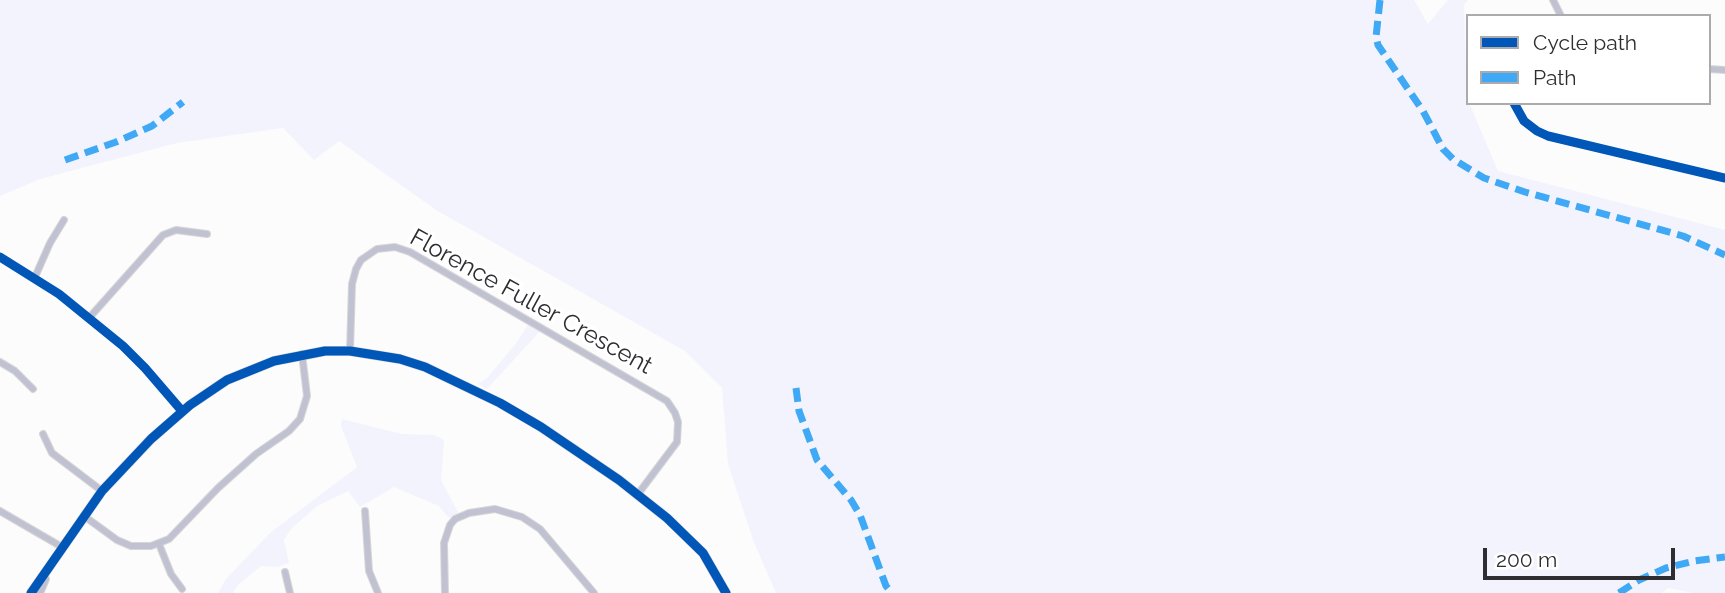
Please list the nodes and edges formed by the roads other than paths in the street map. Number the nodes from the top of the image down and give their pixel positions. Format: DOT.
graph roads {
  1 [pos="1515,105"];
  2 [pos="1725,178"];
  3 [pos="64,220"];
  4 [pos="207,234"];
  5 [pos="0,257"];
  6 [pos="35,277"];
  7 [pos="89,317"];
  8 [pos="350,351"];
  9 [pos="302,354"];
  10 [pos="0,362"];
  11 [pos="33,389"];
  12 [pos="182,411"];
  13 [pos="43,434"];
  14 [pos="102,491"];
  15 [pos="638,494"];
  16 [pos="0,511"];
  17 [pos="365,511"];
  18 [pos="84,516"];
  19 [pos="159,544"];
  20 [pos="62,547"];
  21 [pos="50,566"];
  22 [pos="285,572"];
  23 [pos="182,589"];
  24 [pos="31,593"];
  25 [pos="39,593"];
  26 [pos="290,593"];
  27 [pos="378,593"];
  28 [pos="445,593"];
  29 [pos="594,593"];
  30 [pos="726,593"];
  1 -- 2 [label="street"];
  3 -- 6 [label="street"];
  4 -- 7 [label="street"];
  5 -- 6 [label="street"];
  6 -- 7 [label="street"];
  7 -- 12 [label="street"];
  8 -- 9 [label="street"];
  8 -- 15 [label="street"];
  8 -- 15 [label="street, Florence Fuller Crescent"];
  9 -- 12 [label="street"];
  9 -- 19 [label="street"];
  10 -- 11 [label="street"];
  12 -- 14 [label="street"];
  13 -- 14 [label="street"];
  14 -- 18 [label="street"];
  15 -- 30 [label="street"];
  16 -- 20 [label="street"];
  17 -- 27 [label="street"];
  18 -- 19 [label="street"];
  18 -- 20 [label="street"];
  19 -- 23 [label="street"];
  20 -- 21 [label="street"];
  21 -- 24 [label="street"];
  21 -- 25 [label="street"];
  22 -- 26 [label="street"];
  28 -- 29 [label="street"];
}
